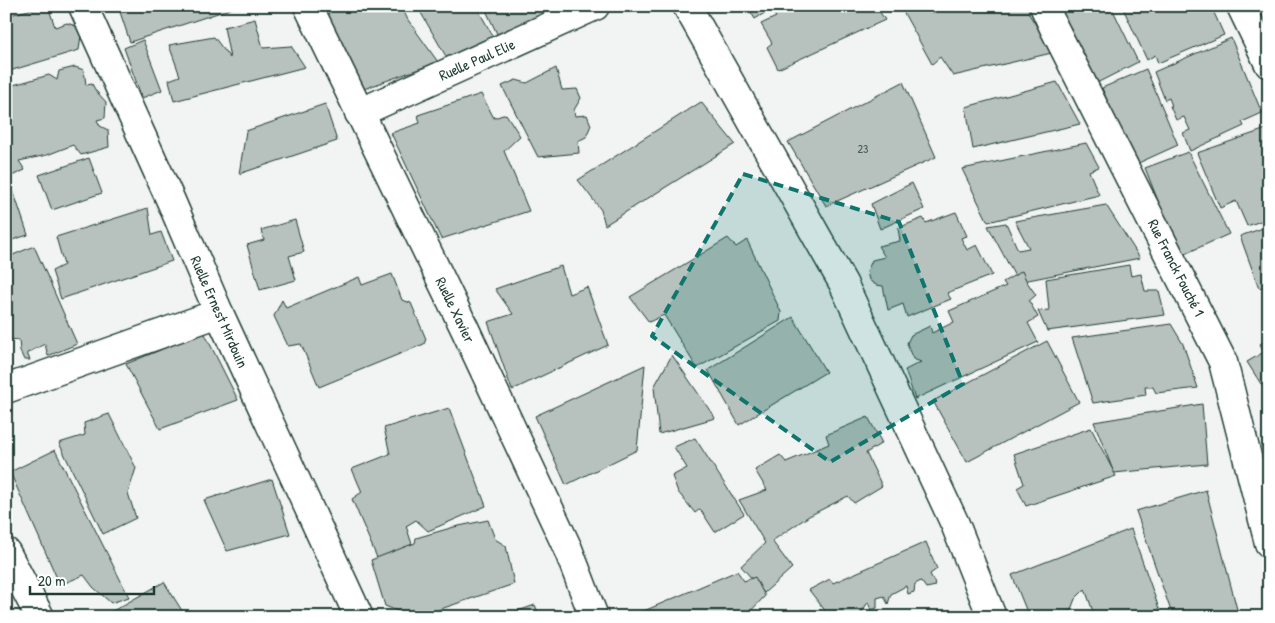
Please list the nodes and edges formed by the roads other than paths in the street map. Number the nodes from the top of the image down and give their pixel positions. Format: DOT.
graph roads {
  1 [pos="83,6"];
  2 [pos="308,6"];
  3 [pos="595,6"];
  4 [pos="687,6"];
  5 [pos="1044,6"];
  6 [pos="1241,6"];
  7 [pos="1269,64"];
  8 [pos="359,113"];
  9 [pos="218,313"];
  10 [pos="6,389"];
  11 [pos="1269,543"];
  12 [pos="6,552"];
  13 [pos="40,617"];
  14 [pos="359,617"];
  15 [pos="594,617"];
  16 [pos="992,617"];
  1 -- 9 [label="street, Ruelle Ernest Mirdouin"];
  2 -- 8 [label="street, Ruelle Xavier"];
  3 -- 8 [label="street, Ruelle Paul Elie"];
  4 -- 16 [label="street"];
  5 -- 11 [label="street, Rue Franck Fouché 1"];
  6 -- 7 [label="street"];
  8 -- 15 [label="street, Ruelle Xavier"];
  9 -- 10 [label="street"];
  9 -- 14 [label="street, Ruelle Ernest Mirdouin"];
  12 -- 13 [label="street"];
}
